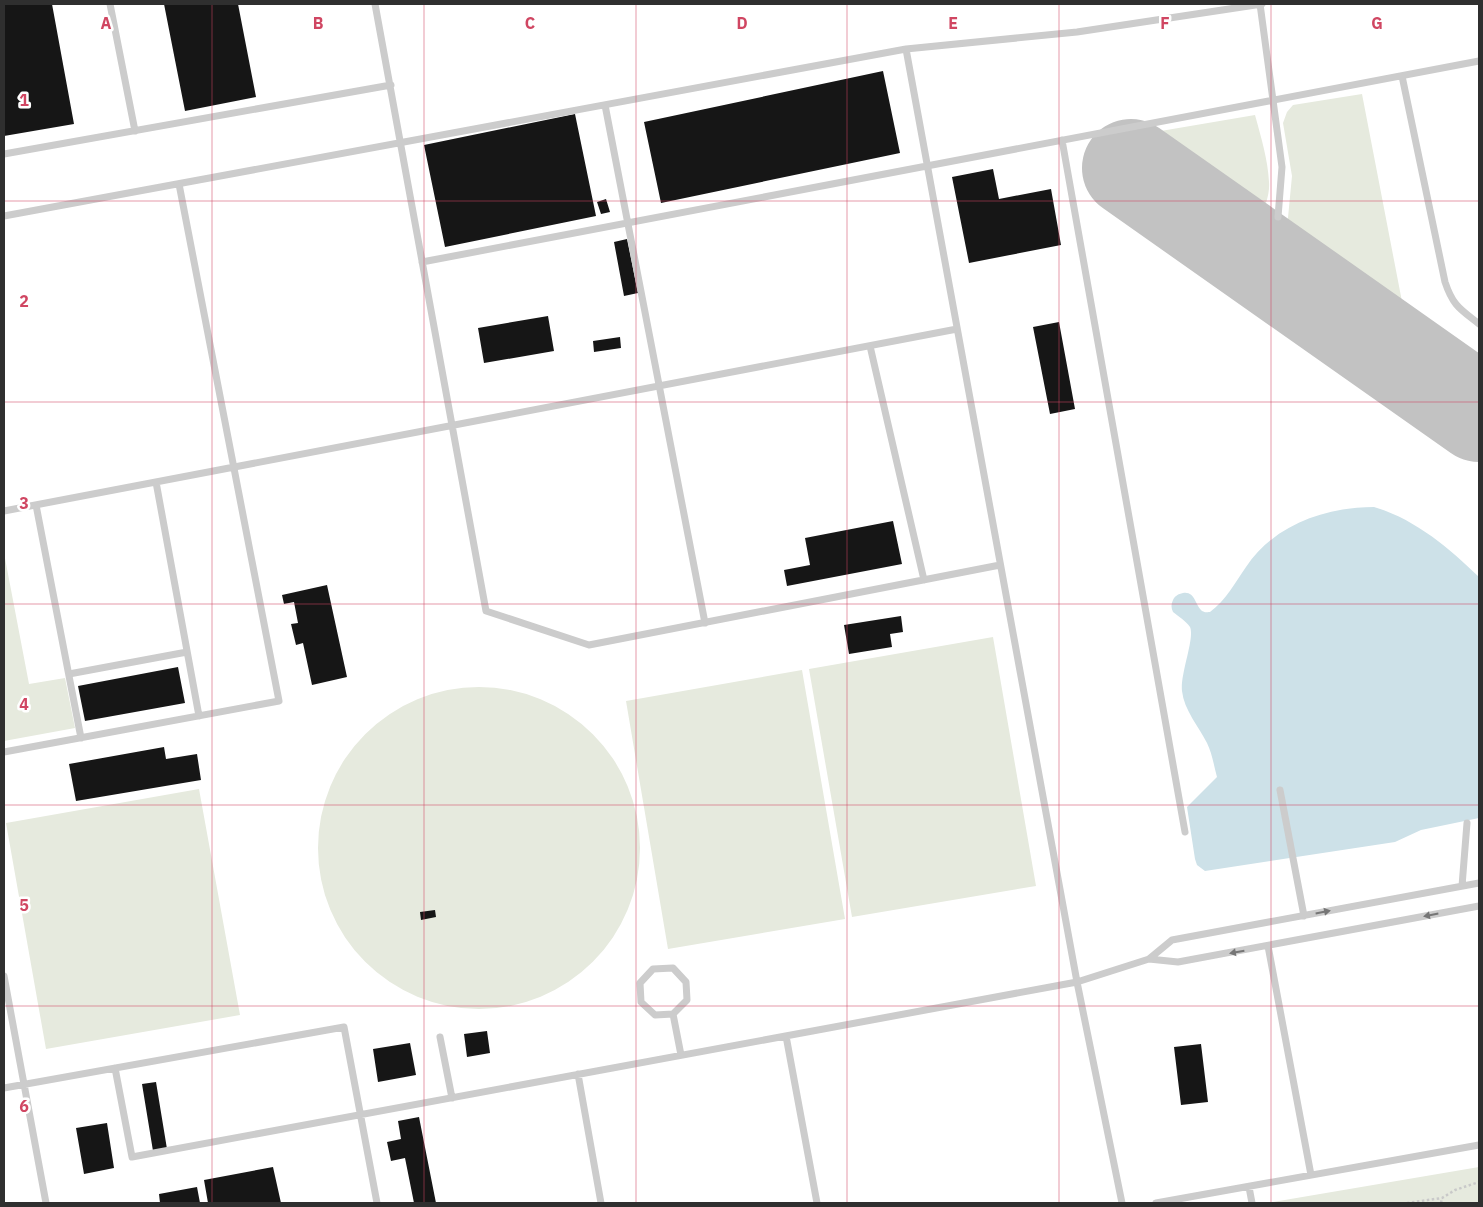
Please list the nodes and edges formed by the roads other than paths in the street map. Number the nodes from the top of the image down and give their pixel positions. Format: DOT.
graph roads {
  1 [pos="110,4"];
  2 [pos="375,4"];
  3 [pos="1261,4"];
  4 [pos="906,49"];
  5 [pos="1479,61"];
  6 [pos="1402,76"];
  7 [pos="391,85"];
  8 [pos="1273,100"];
  9 [pos="605,105"];
  10 [pos="135,131"];
  11 [pos="1062,140"];
  12 [pos="401,143"];
  13 [pos="4,154"];
  14 [pos="927,166"];
  15 [pos="179,184"];
  16 [pos="4,216"];
  17 [pos="1278,217"];
  18 [pos="628,223"];
  19 [pos="422,262"];
  20 [pos="1479,324"];
  21 [pos="957,329"];
  22 [pos="870,346"];
  23 [pos="660,386"];
  24 [pos="452,426"];
  25 [pos="233,467"];
  26 [pos="156,482"];
  27 [pos="36,505"];
  28 [pos="4,511"];
  29 [pos="1000,565"];
  30 [pos="924,580"];
  31 [pos="705,623"];
  32 [pos="187,652"];
  33 [pos="69,674"];
  34 [pos="199,716"];
  35 [pos="81,738"];
  36 [pos="4,752"];
  37 [pos="1280,790"];
  38 [pos="1467,823"];
  39 [pos="1185,832"];
  40 [pos="1479,883"];
  41 [pos="1462,886"];
  42 [pos="1479,906"];
  43 [pos="1304,916"];
  44 [pos="1268,946"];
  45 [pos="1149,959"];
  46 [pos="4,976"];
  47 [pos="1077,982"];
  48 [pos="674,1014"];
  49 [pos="440,1036"];
  50 [pos="786,1036"];
  51 [pos="681,1055"];
  52 [pos="115,1068"];
  53 [pos="578,1074"];
  54 [pos="24,1084"];
  55 [pos="4,1088"];
  56 [pos="452,1098"];
  57 [pos="360,1115"];
  58 [pos="1479,1145"];
  59 [pos="1311,1176"];
  60 [pos="1249,1187"];
  61 [pos="46,1203"];
  62 [pos="377,1203"];
  63 [pos="600,1203"];
  64 [pos="817,1203"];
  65 [pos="1122,1203"];
  66 [pos="1156,1203"];
  67 [pos="1252,1203"];
  1 -- 10 [label="lane"];
  2 -- 7 [label="lane"];
  3 -- 4 [label="lane"];
  3 -- 8 [label="lane"];
  4 -- 9 [label="lane"];
  4 -- 14 [label="lane"];
  5 -- 6 [label="lane"];
  6 -- 8 [label="lane"];
  6 -- 20 [label="lane"];
  7 -- 10 [label="lane"];
  7 -- 12 [label="lane"];
  8 -- 11 [label="lane"];
  8 -- 17 [label="lane"];
  9 -- 12 [label="lane"];
  9 -- 18 [label="lane"];
  10 -- 13 [label="lane"];
  11 -- 14 [label="lane"];
  11 -- 39 [label="lane"];
  12 -- 15 [label="lane"];
  12 -- 19 [label="lane"];
  14 -- 18 [label="lane"];
  14 -- 21 [label="lane"];
  15 -- 16 [label="lane"];
  15 -- 25 [label="lane"];
  18 -- 19 [label="lane"];
  18 -- 23 [label="lane"];
  19 -- 24 [label="lane"];
  21 -- 22 [label="lane"];
  21 -- 29 [label="lane"];
  22 -- 23 [label="lane"];
  22 -- 30 [label="lane"];
  23 -- 24 [label="lane"];
  23 -- 31 [label="lane"];
  24 -- 25 [label="lane"];
  24 -- 31 [label="lane"];
  25 -- 26 [label="lane"];
  25 -- 34 [label="lane"];
  26 -- 27 [label="lane"];
  26 -- 32 [label="lane"];
  27 -- 28 [label="lane"];
  27 -- 33 [label="lane"];
  29 -- 30 [label="lane"];
  29 -- 47 [label="lane"];
  30 -- 31 [label="lane"];
  32 -- 33 [label="lane"];
  32 -- 34 [label="lane"];
  33 -- 35 [label="lane"];
  34 -- 35 [label="lane"];
  35 -- 36 [label="lane"];
  37 -- 43 [label="lane"];
  38 -- 41 [label="lane"];
  40 -- 41 [label="lane"];
  43 -- 41 [label="lane, one-way"];
  42 -- 44 [label="lane, one-way"];
  43 -- 45 [label="lane"];
  44 -- 45 [label="lane, one-way"];
  44 -- 59 [label="lane"];
  45 -- 47 [label="lane"];
  46 -- 54 [label="lane"];
  47 -- 50 [label="lane"];
  47 -- 65 [label="lane"];
  48 -- 48 [label="lane"];
  48 -- 51 [label="lane"];
  49 -- 56 [label="lane"];
  50 -- 51 [label="lane"];
  50 -- 64 [label="lane"];
  51 -- 53 [label="lane"];
  52 -- 54 [label="lane"];
  52 -- 57 [label="lane"];
  52 -- 57 [label="lane"];
  53 -- 56 [label="lane"];
  53 -- 63 [label="lane"];
  54 -- 55 [label="lane"];
  54 -- 61 [label="lane"];
  56 -- 57 [label="lane"];
  57 -- 62 [label="lane"];
  58 -- 59 [label="lane"];
  59 -- 60 [label="lane"];
  60 -- 66 [label="lane"];
  60 -- 67 [label="lane"];
}
